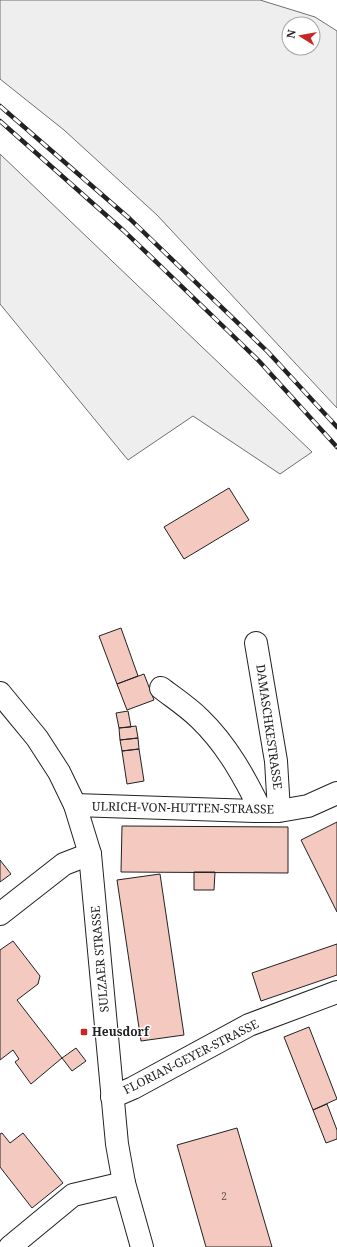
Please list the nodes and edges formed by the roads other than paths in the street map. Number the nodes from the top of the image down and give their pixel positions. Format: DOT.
graph roads {
  1 [pos="256,643"];
  2 [pos="161,688"];
  3 [pos="0,693"];
  4 [pos="337,794"];
  5 [pos="75,805"];
  6 [pos="270,811"];
  7 [pos="90,854"];
  8 [pos="0,914"];
  9 [pos="337,992"];
  10 [pos="112,1097"];
  11 [pos="124,1183"];
  12 [pos="10,1247"];
  13 [pos="142,1247"];
  1 -- 6 [label="main road, DAMASCHKESTRASSE"];
  2 -- 6 [label="main road"];
  3 -- 5 [label="main road, SULZAER STRASSE"];
  4 -- 6 [label="main road, ULRICH-VON-HUTTEN-STRASSE"];
  5 -- 6 [label="main road, ULRICH-VON-HUTTEN-STRASSE"];
  5 -- 7 [label="main road, SULZAER STRASSE"];
  7 -- 8 [label="main road"];
  7 -- 10 [label="main road, SULZAER STRASSE"];
  9 -- 10 [label="main road, FLORIAN-GEYER-STRASSE"];
  10 -- 11 [label="main road, SULZAER STRASSE"];
  11 -- 12 [label="main road"];
  11 -- 13 [label="main road, SULZAER STRASSE"];
}
